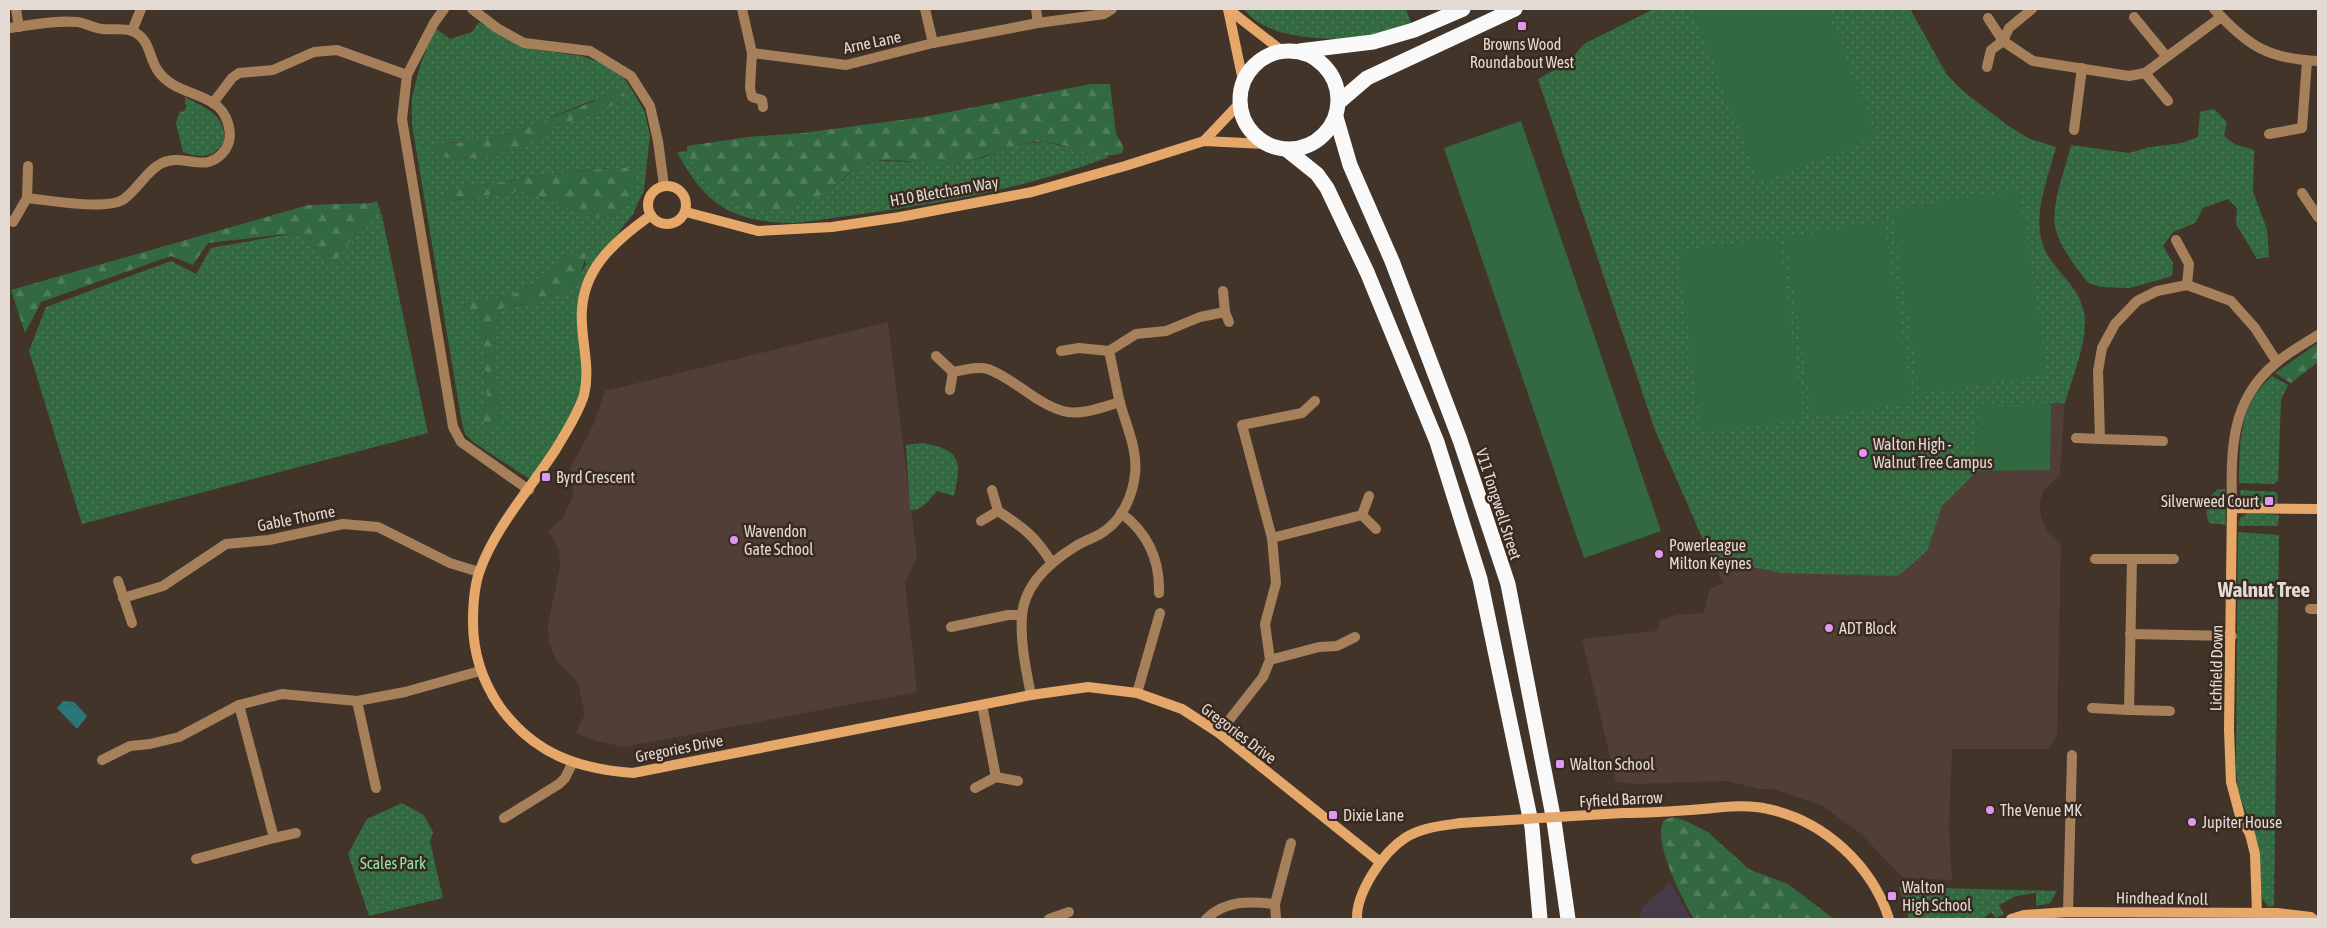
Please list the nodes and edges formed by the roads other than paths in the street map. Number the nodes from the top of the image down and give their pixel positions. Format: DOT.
graph roads {
  1 [pos="16,9"];
  2 [pos="140,9"];
  3 [pos="444,9"];
  4 [pos="472,9"];
  5 [pos="742,9"];
  6 [pos="925,9"];
  7 [pos="1036,9"];
  8 [pos="1112,9"];
  9 [pos="1228,9"];
  10 [pos="1514,9"];
  11 [pos="2032,9"];
  12 [pos="1458,11"];
  13 [pos="2217,13"];
  14 [pos="2134,17"];
  15 [pos="1988,18"];
  16 [pos="1038,23"];
  17 [pos="14,27"];
  18 [pos="132,31"];
  19 [pos="2003,41"];
  20 [pos="934,43"];
  21 [pos="1290,51"];
  22 [pos="752,53"];
  23 [pos="2166,56"];
  24 [pos="2307,61"];
  25 [pos="2318,61"];
  26 [pos="1987,67"];
  27 [pos="2082,68"];
  28 [pos="2145,73"];
  29 [pos="406,75"];
  30 [pos="1243,81"];
  31 [pos="2168,101"];
  32 [pos="213,103"];
  33 [pos="1239,104"];
  34 [pos="763,107"];
  35 [pos="1337,110"];
  36 [pos="2074,130"];
  37 [pos="2268,134"];
  38 [pos="1204,141"];
  39 [pos="1265,144"];
  40 [pos="1287,150"];
  41 [pos="28,166"];
  42 [pos="664,186"];
  43 [pos="2302,193"];
  44 [pos="27,198"];
  45 [pos="686,212"];
  46 [pos="651,215"];
  47 [pos="2318,217"];
  48 [pos="12,222"];
  49 [pos="2176,240"];
  50 [pos="2187,285"];
  51 [pos="1223,291"];
  52 [pos="1224,312"];
  53 [pos="1229,322"];
  54 [pos="2318,335"];
  55 [pos="1109,351"];
  56 [pos="1061,352"];
  57 [pos="936,356"];
  58 [pos="2277,362"];
  59 [pos="953,372"];
  60 [pos="950,390"];
  61 [pos="1315,401"];
  62 [pos="1120,402"];
  63 [pos="2076,438"];
  64 [pos="2100,439"];
  65 [pos="2163,441"];
  66 [pos="529,490"];
  67 [pos="992,490"];
  68 [pos="1369,496"];
  69 [pos="2232,508"];
  70 [pos="2318,509"];
  71 [pos="998,511"];
  72 [pos="1121,513"];
  73 [pos="1362,515"];
  74 [pos="981,520"];
  75 [pos="1376,529"];
  76 [pos="1272,538"];
  77 [pos="2095,559"];
  78 [pos="2132,559"];
  79 [pos="2174,559"];
  80 [pos="1052,563"];
  81 [pos="479,572"];
  82 [pos="118,581"];
  83 [pos="1158,593"];
  84 [pos="123,598"];
  85 [pos="1160,613"];
  86 [pos="1022,615"];
  87 [pos="132,623"];
  88 [pos="950,627"];
  89 [pos="2130,634"];
  90 [pos="2232,636"];
  91 [pos="1355,637"];
  92 [pos="1270,660"];
  93 [pos="480,671"];
  94 [pos="1137,693"];
  95 [pos="1031,695"];
  96 [pos="357,701"];
  97 [pos="239,705"];
  98 [pos="982,705"];
  99 [pos="2092,708"];
  100 [pos="2129,710"];
  101 [pos="2170,711"];
  102 [pos="1219,733"];
  103 [pos="2072,755"];
  104 [pos="102,760"];
  105 [pos="572,764"];
  106 [pos="996,777"];
  107 [pos="1018,781"];
  108 [pos="376,788"];
  109 [pos="975,788"];
  110 [pos="504,818"];
  111 [pos="296,833"];
  112 [pos="274,838"];
  113 [pos="1291,844"];
  114 [pos="196,859"];
  115 [pos="1380,862"];
  116 [pos="1275,904"];
  117 [pos="1069,912"];
  118 [pos="2068,912"];
  119 [pos="2257,914"];
  120 [pos="1049,919"];
  121 [pos="1206,919"];
  122 [pos="1276,919"];
  123 [pos="1357,919"];
  124 [pos="1540,919"];
  125 [pos="1568,919"];
  126 [pos="1889,919"];
  127 [pos="2011,919"];
  128 [pos="2313,919"];
  1 -- 17 [label="street"];
  2 -- 18 [label="street"];
  3 -- 29 [label="street"];
  4 -- 42 [label="street"];
  5 -- 22 [label="street"];
  6 -- 20 [label="street"];
  7 -- 16 [label="street"];
  8 -- 16 [label="street, Arne Lane"];
  9 -- 21 [label="street"];
  9 -- 30 [label="street"];
  10 -- 35 [label="highway"];
  11 -- 19 [label="street"];
  12 -- 21 [label="highway"];
  13 -- 23 [label="street"];
  13 -- 24 [label="street"];
  14 -- 23 [label="street"];
  15 -- 19 [label="street"];
  16 -- 20 [label="street, Arne Lane"];
  17 -- 18 [label="street"];
  18 -- 32 [label="street"];
  19 -- 26 [label="street"];
  19 -- 27 [label="street"];
  20 -- 22 [label="street, Arne Lane"];
  21 -- 30 [label="highway"];
  21 -- 35 [label="highway"];
  22 -- 34 [label="street"];
  23 -- 28 [label="street"];
  24 -- 25 [label="street"];
  24 -- 37 [label="street"];
  27 -- 28 [label="street"];
  27 -- 36 [label="street"];
  28 -- 31 [label="street"];
  29 -- 32 [label="street"];
  29 -- 66 [label="street"];
  30 -- 33 [label="highway"];
  32 -- 44 [label="street"];
  33 -- 38 [label="street"];
  33 -- 39 [label="highway"];
  35 -- 40 [label="highway"];
  35 -- 125 [label="highway, V11 Tongwell Street"];
  38 -- 39 [label="street, H10 Bletcham Way"];
  38 -- 45 [label="street, H10 Bletcham Way"];
  39 -- 40 [label="highway"];
  40 -- 124 [label="highway"];
  41 -- 44 [label="street"];
  42 -- 45 [label="street"];
  42 -- 46 [label="street"];
  43 -- 47 [label="street"];
  44 -- 48 [label="street"];
  45 -- 46 [label="street"];
  46 -- 66 [label="street, Gregories Drive"];
  49 -- 50 [label="street"];
  50 -- 58 [label="street"];
  50 -- 64 [label="street"];
  51 -- 52 [label="street"];
  52 -- 53 [label="street"];
  52 -- 55 [label="street"];
  54 -- 58 [label="street, Lichfield Down"];
  55 -- 56 [label="street"];
  55 -- 62 [label="street"];
  57 -- 59 [label="street"];
  58 -- 69 [label="street, Lichfield Down"];
  59 -- 60 [label="street"];
  59 -- 62 [label="street"];
  61 -- 76 [label="street"];
  62 -- 72 [label="street"];
  63 -- 64 [label="street"];
  64 -- 65 [label="street"];
  66 -- 81 [label="street, Gregories Drive"];
  67 -- 71 [label="street"];
  68 -- 73 [label="street"];
  69 -- 70 [label="street"];
  69 -- 90 [label="street, Lichfield Down"];
  71 -- 74 [label="street"];
  71 -- 80 [label="street"];
  72 -- 80 [label="street"];
  72 -- 83 [label="street"];
  73 -- 75 [label="street"];
  73 -- 76 [label="street"];
  76 -- 92 [label="street"];
  77 -- 78 [label="street"];
  78 -- 79 [label="street"];
  78 -- 89 [label="street"];
  80 -- 86 [label="street"];
  81 -- 84 [label="street, Gable Thorne"];
  81 -- 93 [label="street, Gregories Drive"];
  82 -- 84 [label="street"];
  84 -- 87 [label="street"];
  85 -- 94 [label="street"];
  86 -- 88 [label="street"];
  86 -- 95 [label="street"];
  89 -- 90 [label="street"];
  89 -- 100 [label="street"];
  90 -- 119 [label="street, Lichfield Down"];
  91 -- 92 [label="street"];
  92 -- 102 [label="street"];
  93 -- 96 [label="street"];
  93 -- 105 [label="street, Gregories Drive"];
  94 -- 95 [label="street, Gregories Drive"];
  94 -- 102 [label="street, Gregories Drive"];
  95 -- 98 [label="street, Gregories Drive"];
  96 -- 97 [label="street"];
  96 -- 108 [label="street"];
  97 -- 104 [label="street"];
  97 -- 112 [label="street"];
  98 -- 105 [label="street, Gregories Drive"];
  98 -- 106 [label="street"];
  99 -- 100 [label="street"];
  100 -- 101 [label="street"];
  102 -- 115 [label="street, Gregories Drive"];
  103 -- 118 [label="street"];
  105 -- 110 [label="street"];
  106 -- 107 [label="street"];
  106 -- 109 [label="street"];
  111 -- 112 [label="street"];
  112 -- 114 [label="street"];
  113 -- 116 [label="street"];
  115 -- 123 [label="street, Fyfield Barrow"];
  115 -- 126 [label="street, Fyfield Barrow, bridge"];
  116 -- 121 [label="street"];
  116 -- 122 [label="street"];
  117 -- 120 [label="street"];
  118 -- 119 [label="street, Hindhead Knoll"];
  118 -- 127 [label="street, Hindhead Knoll"];
  119 -- 128 [label="street, Hindhead Knoll"];
}
